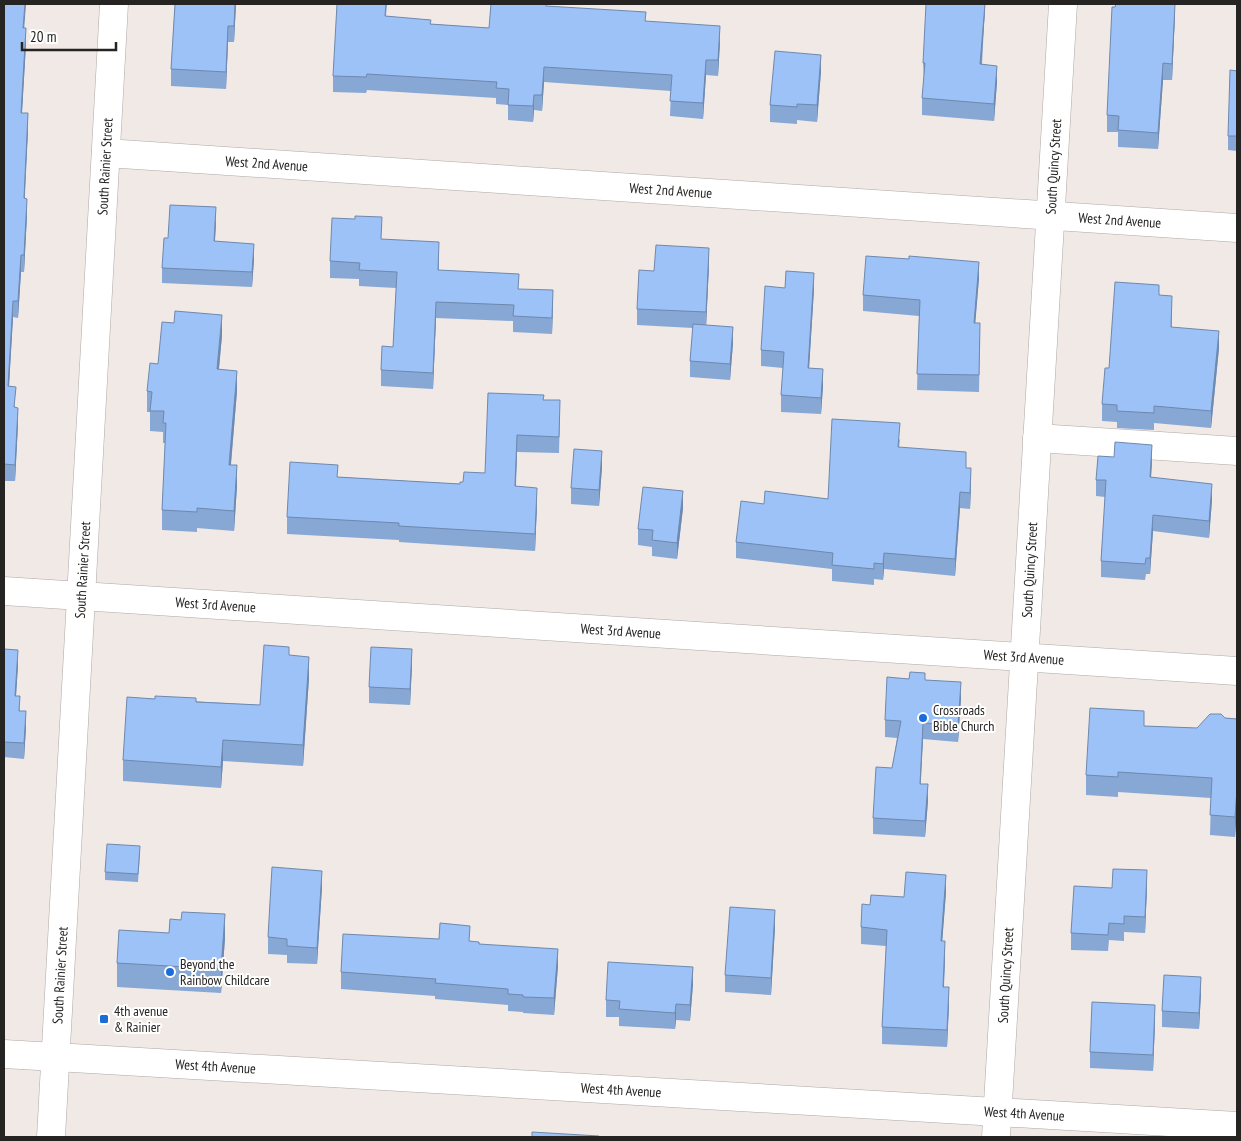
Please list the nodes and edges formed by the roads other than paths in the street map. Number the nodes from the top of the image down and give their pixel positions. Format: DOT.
graph roads {
  1 [pos="114,4"];
  2 [pos="1063,4"];
  3 [pos="106,153"];
  4 [pos="1051,216"];
  5 [pos="1237,228"];
  6 [pos="1037,438"];
  7 [pos="1237,451"];
  8 [pos="4,591"];
  9 [pos="81,596"];
  10 [pos="1024,658"];
  11 [pos="1237,671"];
  12 [pos="4,1054"];
  13 [pos="55,1057"];
  14 [pos="996,1125"];
  15 [pos="1237,1126"];
  16 [pos="51,1137"];
  1 -- 3 [label="street, South Rainier Street"];
  2 -- 4 [label="street, South Quincy Street"];
  3 -- 4 [label="street, West 2nd Avenue"];
  3 -- 9 [label="street, South Rainier Street"];
  4 -- 5 [label="street, West 2nd Avenue"];
  4 -- 6 [label="street, South Quincy Street"];
  6 -- 7 [label="street"];
  6 -- 10 [label="street, South Quincy Street"];
  8 -- 9 [label="street, West 3rd Avenue"];
  9 -- 10 [label="street, West 3rd Avenue"];
  9 -- 13 [label="street, South Rainier Street"];
  10 -- 11 [label="street, West 3rd Avenue"];
  10 -- 14 [label="street, South Quincy Street"];
  12 -- 13 [label="street, West 4th Avenue"];
  13 -- 14 [label="street, West 4th Avenue"];
  13 -- 16 [label="street, South Rainier Street"];
  14 -- 15 [label="street, West 4th Avenue"];
}
